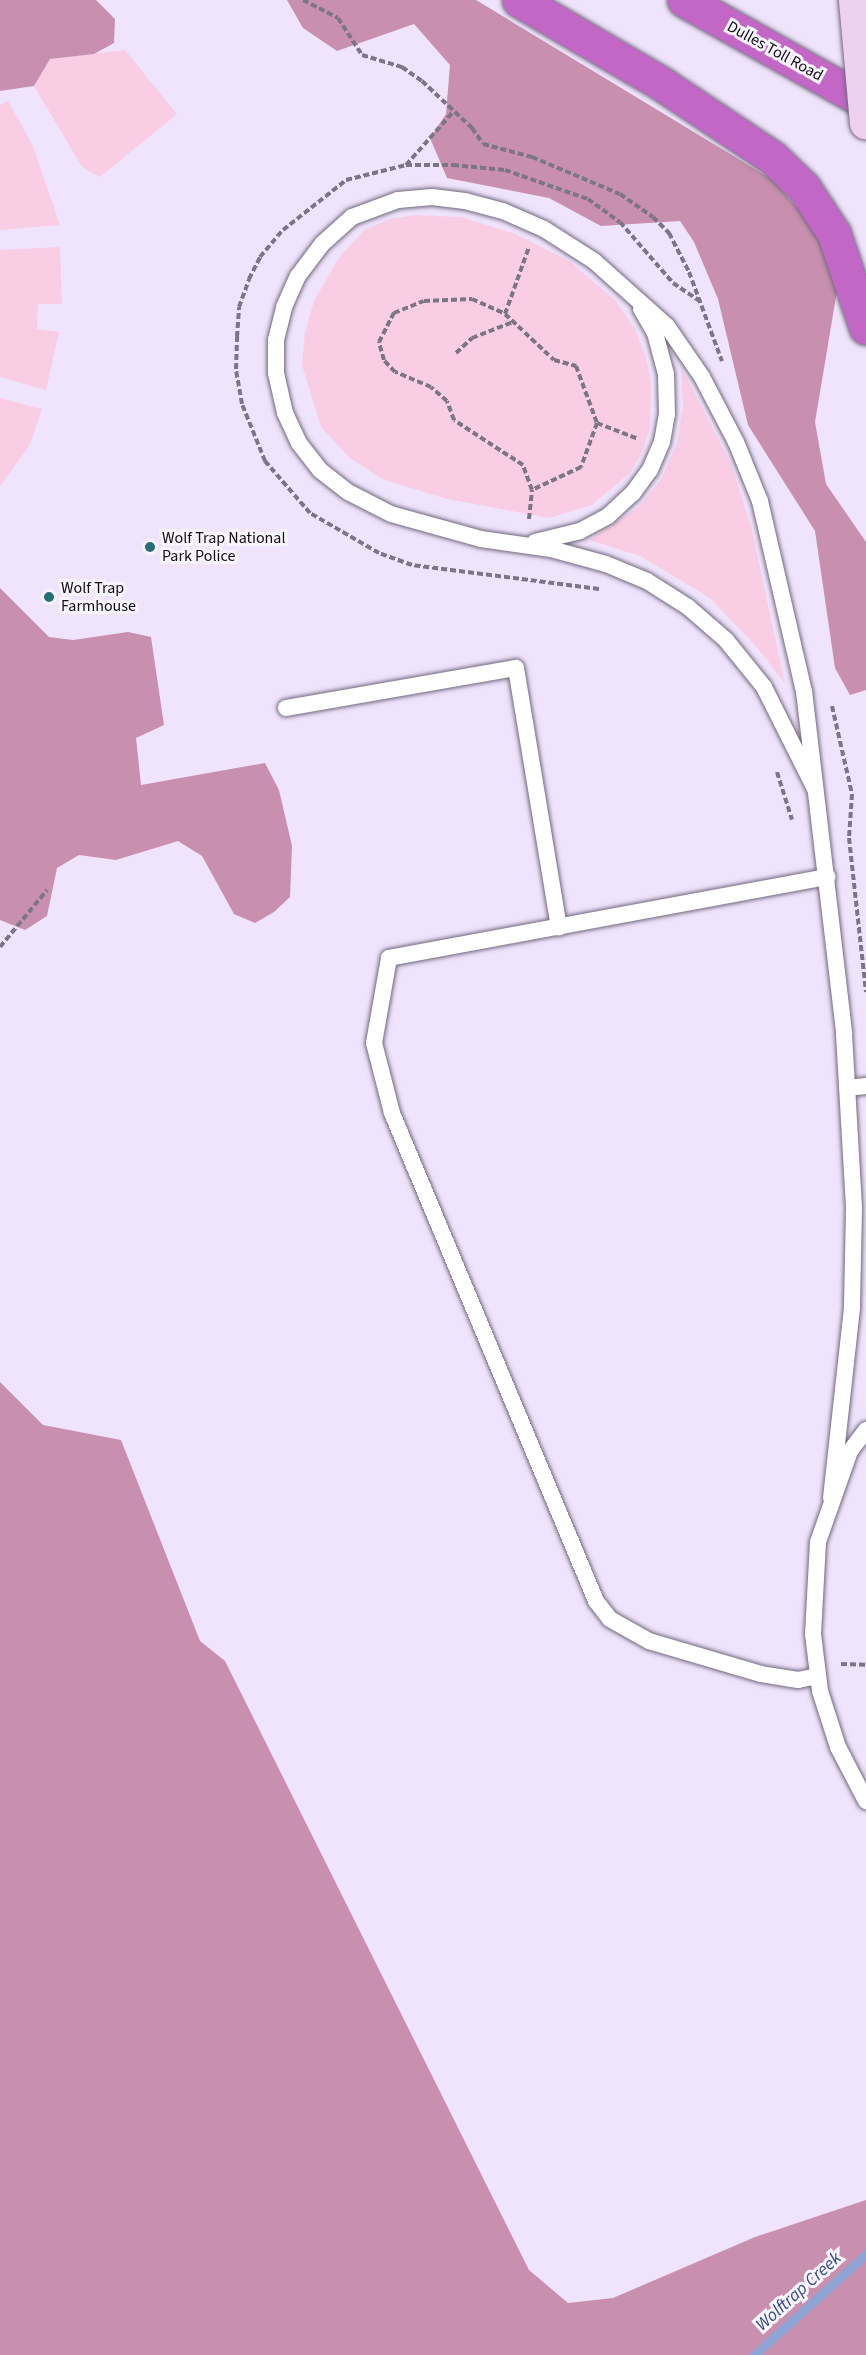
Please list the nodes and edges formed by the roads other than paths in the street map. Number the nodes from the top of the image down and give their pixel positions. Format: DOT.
graph roads {
  1 [pos="519,0"];
  2 [pos="684,0"];
  3 [pos="855,0"];
  4 [pos="866,102"];
  5 [pos="866,123"];
  6 [pos="631,293"];
  7 [pos="866,328"];
  8 [pos="516,544"];
  9 [pos="286,708"];
  10 [pos="815,789"];
  11 [pos="828,877"];
  12 [pos="559,927"];
  13 [pos="866,1086"];
  14 [pos="847,1088"];
  15 [pos="854,1209"];
  16 [pos="866,1228"];
  17 [pos="866,1431"];
  18 [pos="831,1498"];
  19 [pos="818,1676"];
  20 [pos="866,1801"];
  1 -- 7 [label="highway"];
  2 -- 4 [label="highway, Dulles Toll Road"];
  3 -- 5 [label="main road, bridge"];
  6 -- 8 [label="lane"];
  6 -- 8 [label="lane"];
  6 -- 10 [label="lane"];
  8 -- 10 [label="lane"];
  9 -- 12 [label="lane"];
  10 -- 11 [label="lane"];
  11 -- 12 [label="lane"];
  11 -- 14 [label="lane"];
  12 -- 19 [label="lane"];
  13 -- 14 [label="lane"];
  14 -- 15 [label="lane"];
  15 -- 16 [label="lane"];
  15 -- 18 [label="lane"];
  17 -- 18 [label="lane"];
  18 -- 19 [label="lane"];
  19 -- 20 [label="lane"];
}
